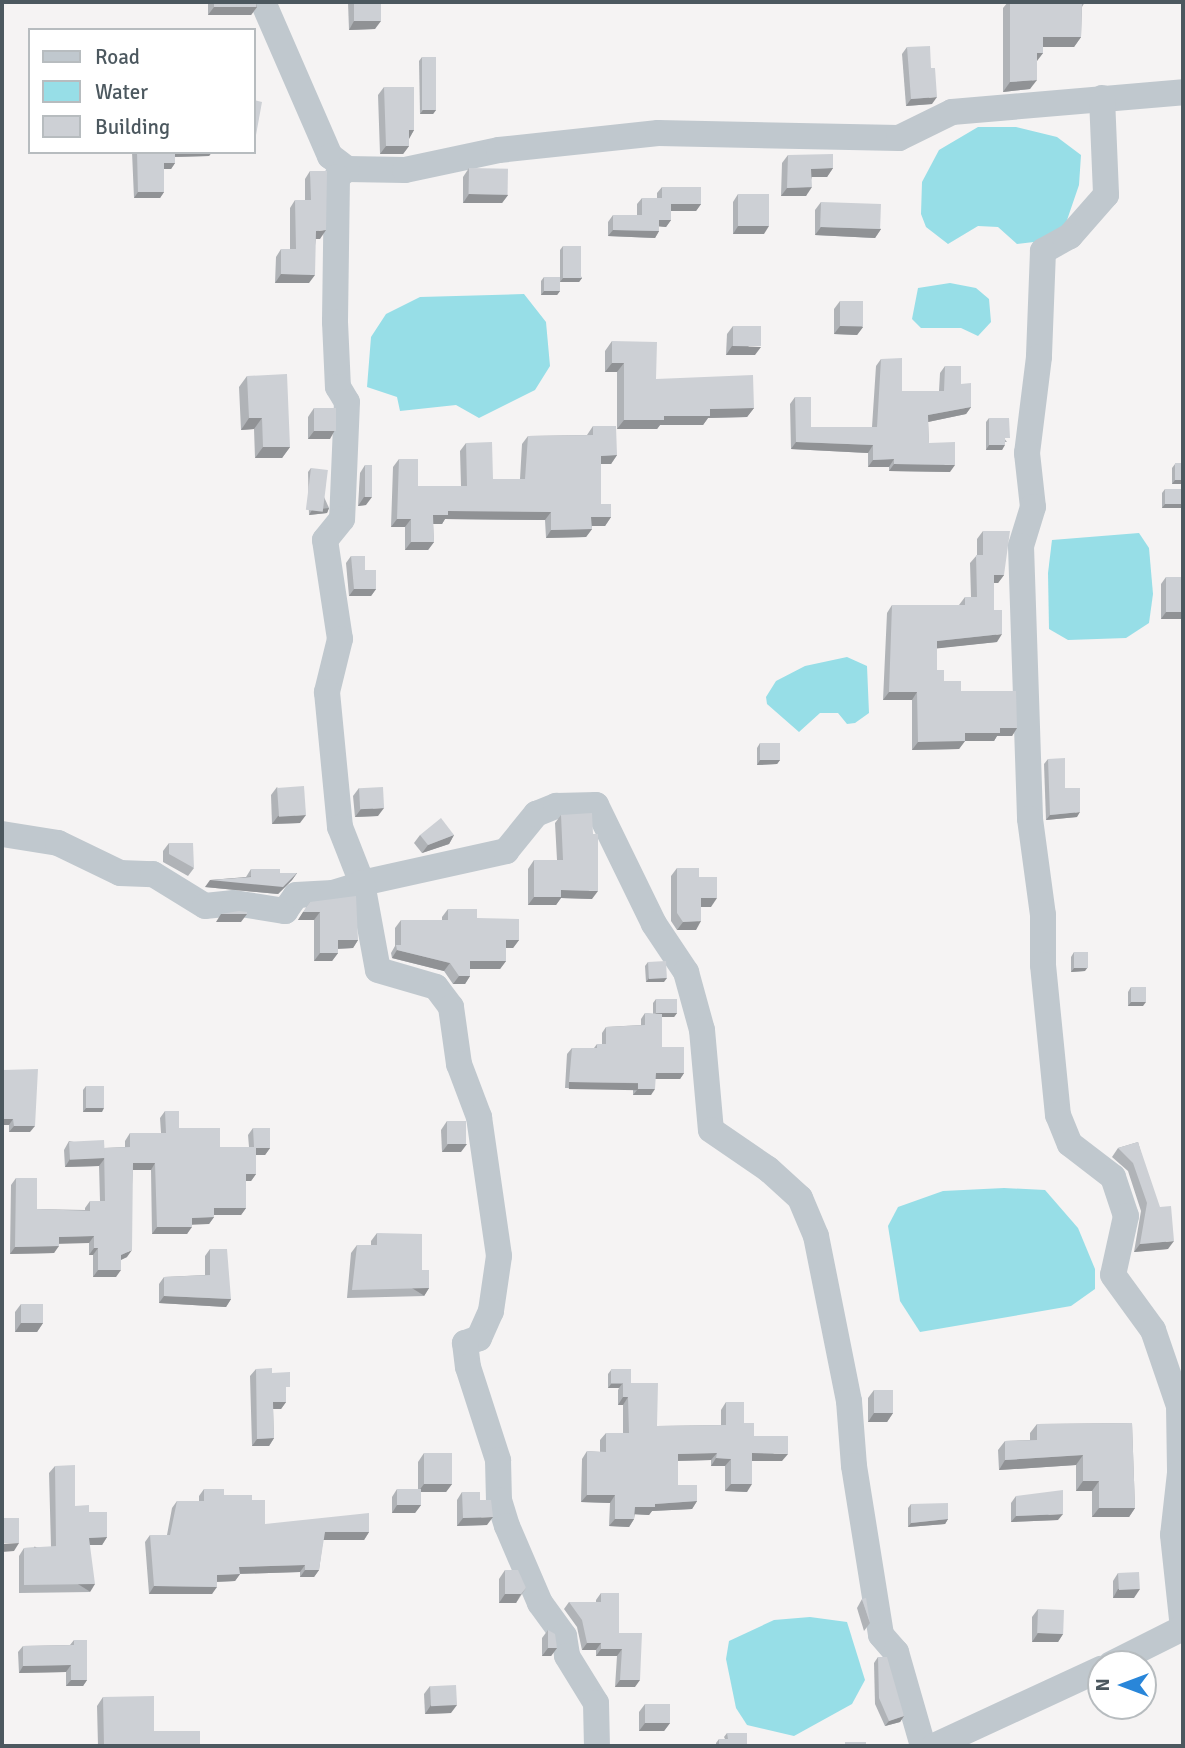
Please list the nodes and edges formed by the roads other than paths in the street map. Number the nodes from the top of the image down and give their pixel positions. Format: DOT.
graph roads {
  1 [pos="263,2"];
  2 [pos="1183,92"];
  3 [pos="1102,98"];
  4 [pos="346,169"];
  5 [pos="2,834"];
  6 [pos="362,883"];
  7 [pos="1183,1628"];
  8 [pos="1139,1650"];
  9 [pos="1087,1675"];
  10 [pos="597,1746"];
  11 [pos="923,1746"];
  12 [pos="934,1746"];
  1 -- 4 [label="street"];
  2 -- 3 [label="street"];
  3 -- 4 [label="street"];
  3 -- 7 [label="street"];
  4 -- 6 [label="street"];
  5 -- 6 [label="street"];
  6 -- 10 [label="street"];
  6 -- 11 [label="street"];
  7 -- 8 [label="street"];
  9 -- 12 [label="street"];
}
